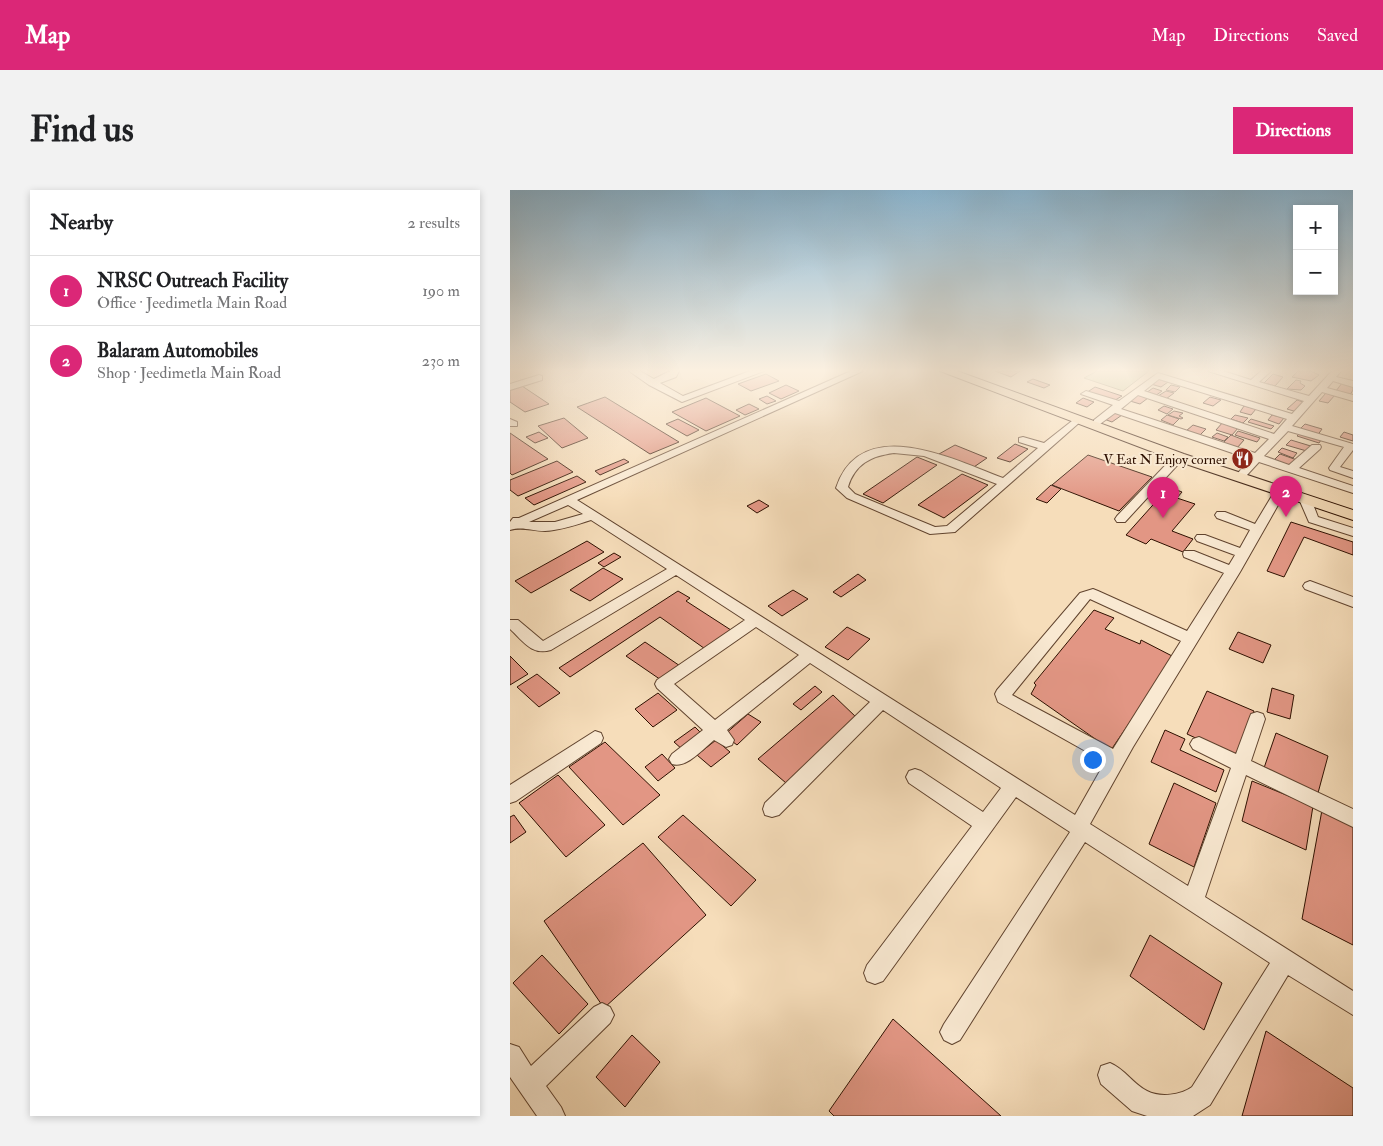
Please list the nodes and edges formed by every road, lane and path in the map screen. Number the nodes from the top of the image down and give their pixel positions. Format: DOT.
graph roads {
  1 [pos="763,414"];
  2 [pos="1061,414"];
  3 [pos="1076,414"];
  4 [pos="1107,414"];
  5 [pos="1136,414"];
  6 [pos="1215,414"];
  7 [pos="1282,414"];
  8 [pos="1298,414"];
  9 [pos="1294,418"];
  10 [pos="1077,420"];
  11 [pos="1097,422"];
  12 [pos="1280,433"];
  13 [pos="1023,440"];
  14 [pos="1046,447"];
  15 [pos="1352,447"];
  16 [pos="1179,457"];
  17 [pos="1258,457"];
  18 [pos="1291,469"];
  19 [pos="1243,473"];
  20 [pos="1353,475"];
  21 [pos="1004,483"];
  22 [pos="1353,490"];
  23 [pos="1280,491"];
  24 [pos="1305,499"];
  25 [pos="569,500"];
  26 [pos="1353,509"];
  27 [pos="593,515"];
  28 [pos="1221,515"];
  29 [pos="1353,515"];
  30 [pos="1121,519"];
  31 [pos="513,521"];
  32 [pos="1258,529"];
  33 [pos="1353,532"];
  34 [pos="1201,538"];
  35 [pos="1189,554"];
  36 [pos="1243,554"];
  37 [pos="677,569"];
  38 [pos="1233,572"];
  39 [pos="1310,586"];
  40 [pos="1353,602"];
  41 [pos="756,620"];
  42 [pos="513,624"];
  43 [pos="1191,639"];
  44 [pos="810,654"];
  45 [pos="882,701"];
  46 [pos="1257,719"];
  47 [pos="720,735"];
  48 [pos="595,738"];
  49 [pos="1198,744"];
  50 [pos="1115,759"];
  51 [pos="678,760"];
  52 [pos="1241,765"];
  53 [pos="915,777"];
  54 [pos="1013,786"];
  55 [pos="510,795"];
  56 [pos="772,808"];
  57 [pos="1353,818"];
  58 [pos="985,824"];
  59 [pos="1080,828"];
  60 [pos="1193,901"];
  61 [pos="1284,960"];
  62 [pos="875,973"];
  63 [pos="1353,1004"];
  64 [pos="602,1015"];
  65 [pos="952,1032"];
  66 [pos="510,1056"];
  67 [pos="1110,1075"];
  68 [pos="530,1084"];
  69 [pos="552,1116"];
  1 -- 25 [label="street"];
  2 -- 10 [label="main road"];
  3 -- 11 [label="main road"];
  4 -- 11 [label="street"];
  5 -- 17 [label="street"];
  6 -- 12 [label="street"];
  7 -- 9 [label="street"];
  8 -- 9 [label="street"];
  9 -- 12 [label="street"];
  10 -- 14 [label="street"];
  10 -- 16 [label="main road"];
  11 -- 19 [label="main road"];
  12 -- 15 [label="street"];
  12 -- 17 [label="street"];
  12 -- 18 [label="street"];
  13 -- 14 [label="street"];
  14 -- 21 [label="street"];
  15 -- 20 [label="street"];
  16 -- 23 [label="main road"];
  16 -- 30 [label="street"];
  17 -- 18 [label="street"];
  17 -- 19 [label="street"];
  18 -- 22 [label="street"];
  19 -- 26 [label="main road"];
  21 -- 21 [label="street"];
  23 -- 24 [label="main road"];
  23 -- 32 [label="street"];
  24 -- 29 [label="main road"];
  24 -- 33 [label="street"];
  25 -- 27 [label="street"];
  25 -- 31 [label="street"];
  27 -- 31 [label="street"];
  27 -- 37 [label="street"];
  28 -- 32 [label="street"];
  32 -- 36 [label="street"];
  34 -- 36 [label="street"];
  35 -- 38 [label="street"];
  36 -- 38 [label="street"];
  37 -- 41 [label="street"];
  37 -- 42 [label="street"];
  38 -- 43 [label="street"];
  39 -- 40 [label="street"];
  41 -- 44 [label="street"];
  41 -- 47 [label="street"];
  43 -- 50 [label="street"];
  43 -- 50 [label="street"];
  44 -- 45 [label="street"];
  44 -- 47 [label="street"];
  45 -- 54 [label="street"];
  45 -- 56 [label="street"];
  46 -- 52 [label="street"];
  47 -- 51 [label="street"];
  48 -- 55 [label="street"];
  49 -- 52 [label="street"];
  50 -- 59 [label="street"];
  52 -- 57 [label="street"];
  52 -- 60 [label="street"];
  53 -- 58 [label="street"];
  54 -- 58 [label="street"];
  54 -- 59 [label="street"];
  58 -- 62 [label="street"];
  59 -- 60 [label="street"];
  59 -- 65 [label="street"];
  60 -- 61 [label="street"];
  61 -- 63 [label="street"];
  61 -- 67 [label="street"];
  64 -- 68 [label="street"];
  66 -- 68 [label="street"];
  68 -- 69 [label="street"];
}
